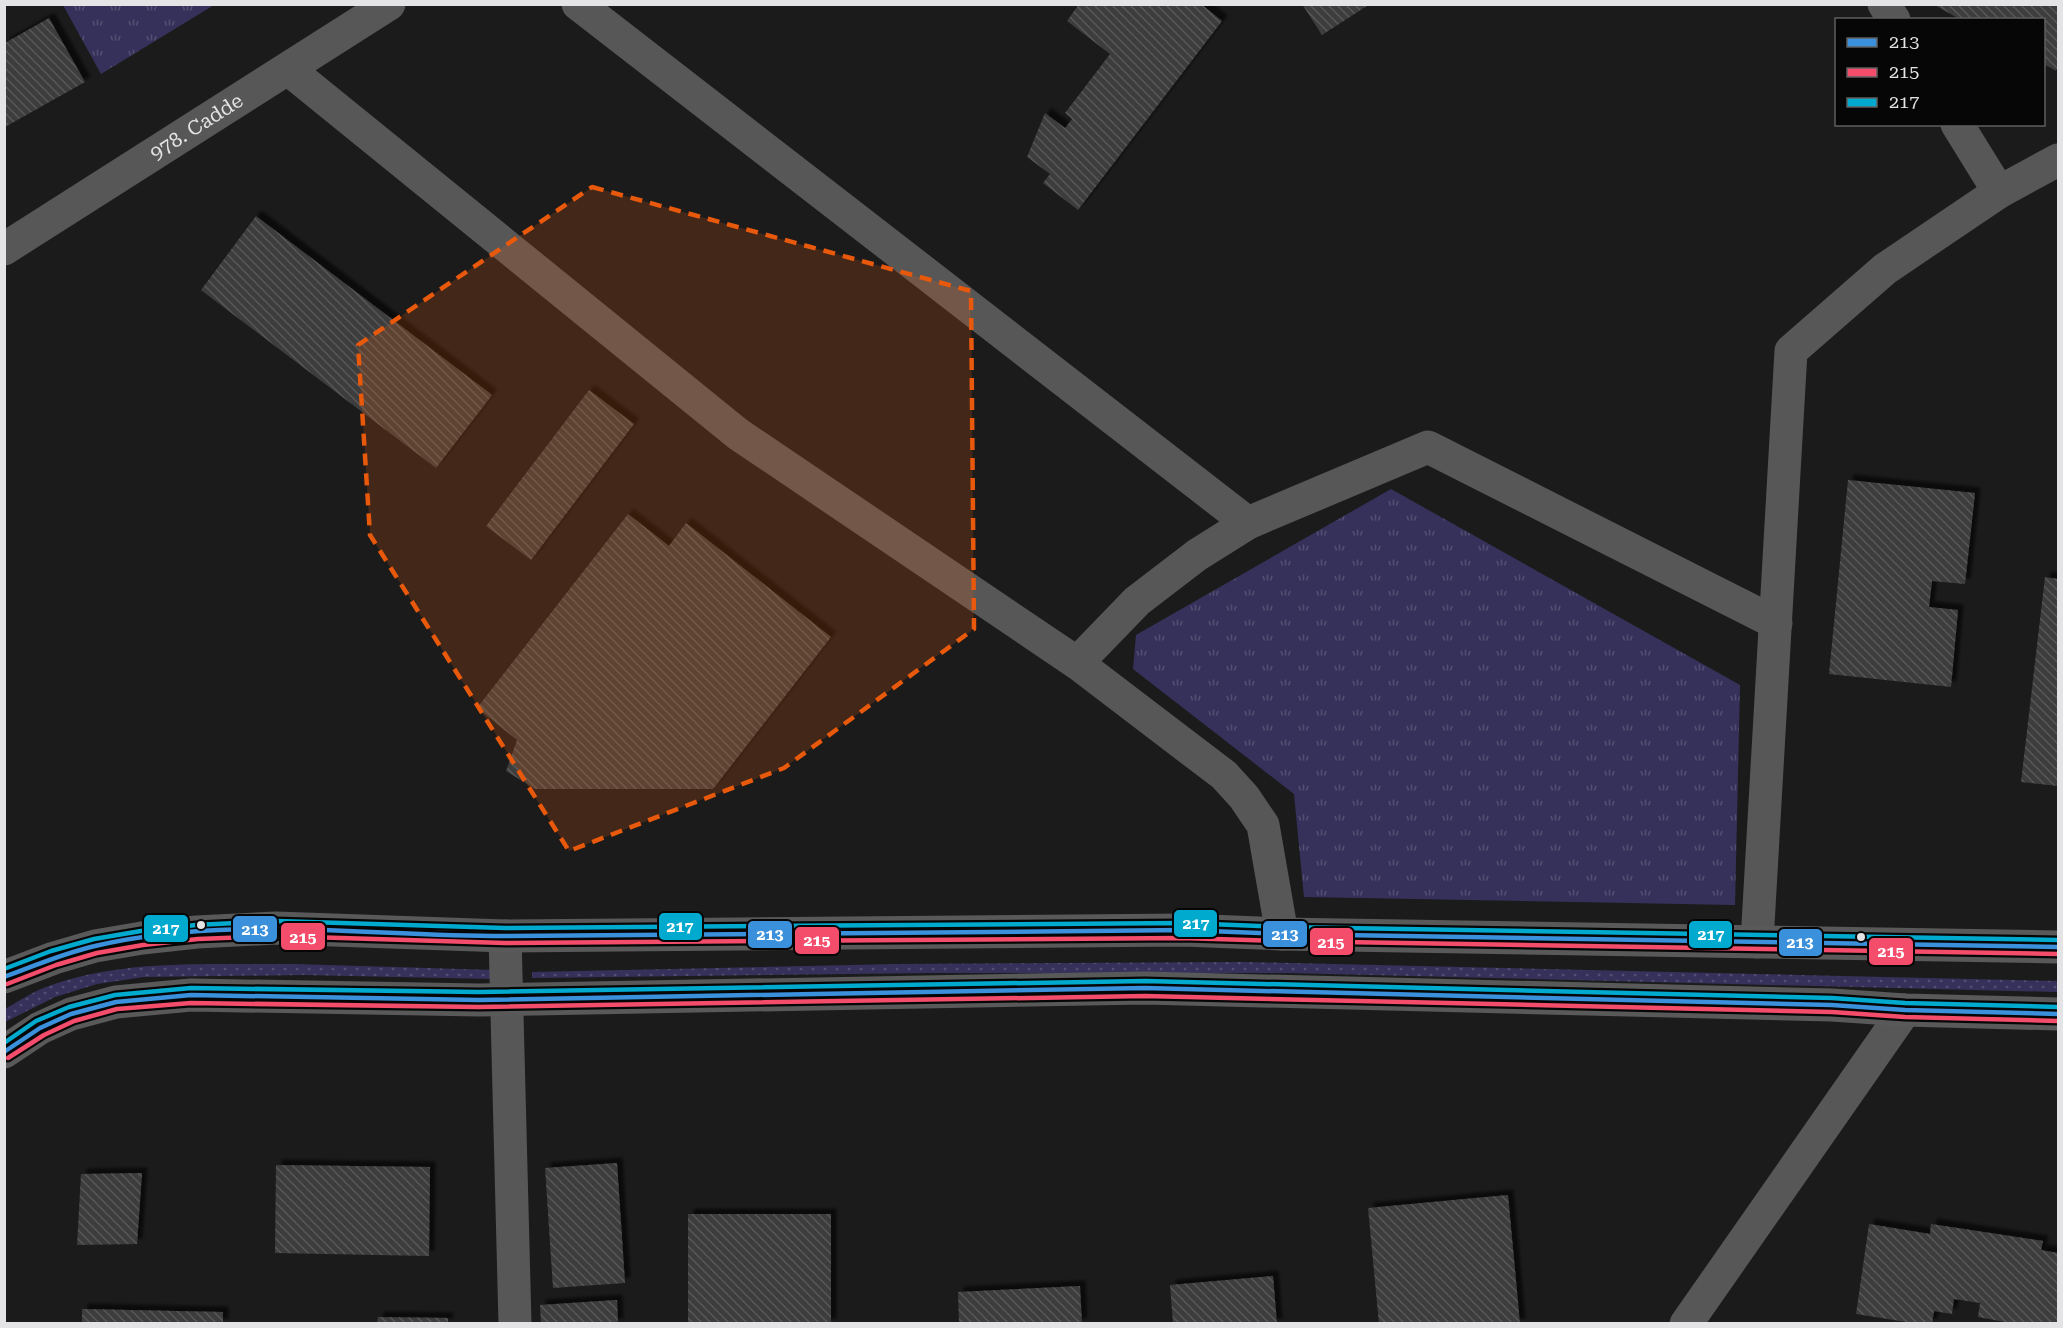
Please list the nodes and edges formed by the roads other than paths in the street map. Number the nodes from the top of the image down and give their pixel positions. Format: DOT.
graph roads {
  1 [pos="389,4"];
  2 [pos="578,4"];
  3 [pos="1884,4"];
  4 [pos="1893,18"];
  5 [pos="288,69"];
  6 [pos="1958,126"];
  7 [pos="2058,160"];
  8 [pos="1999,192"];
  9 [pos="4,249"];
  10 [pos="1248,523"];
  11 [pos="1776,623"];
  12 [pos="1077,663"];
  13 [pos="1282,934"];
  14 [pos="505,936"];
  15 [pos="1757,942"];
  16 [pos="2058,947"];
  17 [pos="4,977"];
  18 [pos="506,999"];
  19 [pos="1905,1010"];
  20 [pos="2058,1014"];
  21 [pos="4,1052"];
  22 [pos="515,1323"];
  23 [pos="1686,1323"];
  1 -- 5 [label="street, 978. Cadde"];
  2 -- 10 [label="street"];
  3 -- 4 [label="street"];
  5 -- 9 [label="street, 978. Cadde"];
  5 -- 12 [label="street"];
  6 -- 8 [label="street"];
  7 -- 8 [label="street"];
  8 -- 11 [label="street"];
  10 -- 11 [label="street"];
  10 -- 12 [label="street"];
  11 -- 15 [label="street"];
  12 -- 13 [label="street"];
  13 -- 14 [label="main road"];
  13 -- 15 [label="main road"];
  14 -- 17 [label="main road"];
  14 -- 18 [label="street"];
  15 -- 16 [label="main road"];
  18 -- 19 [label="main road"];
  18 -- 21 [label="main road"];
  18 -- 22 [label="street"];
  19 -- 20 [label="main road"];
  19 -- 23 [label="street"];
}
